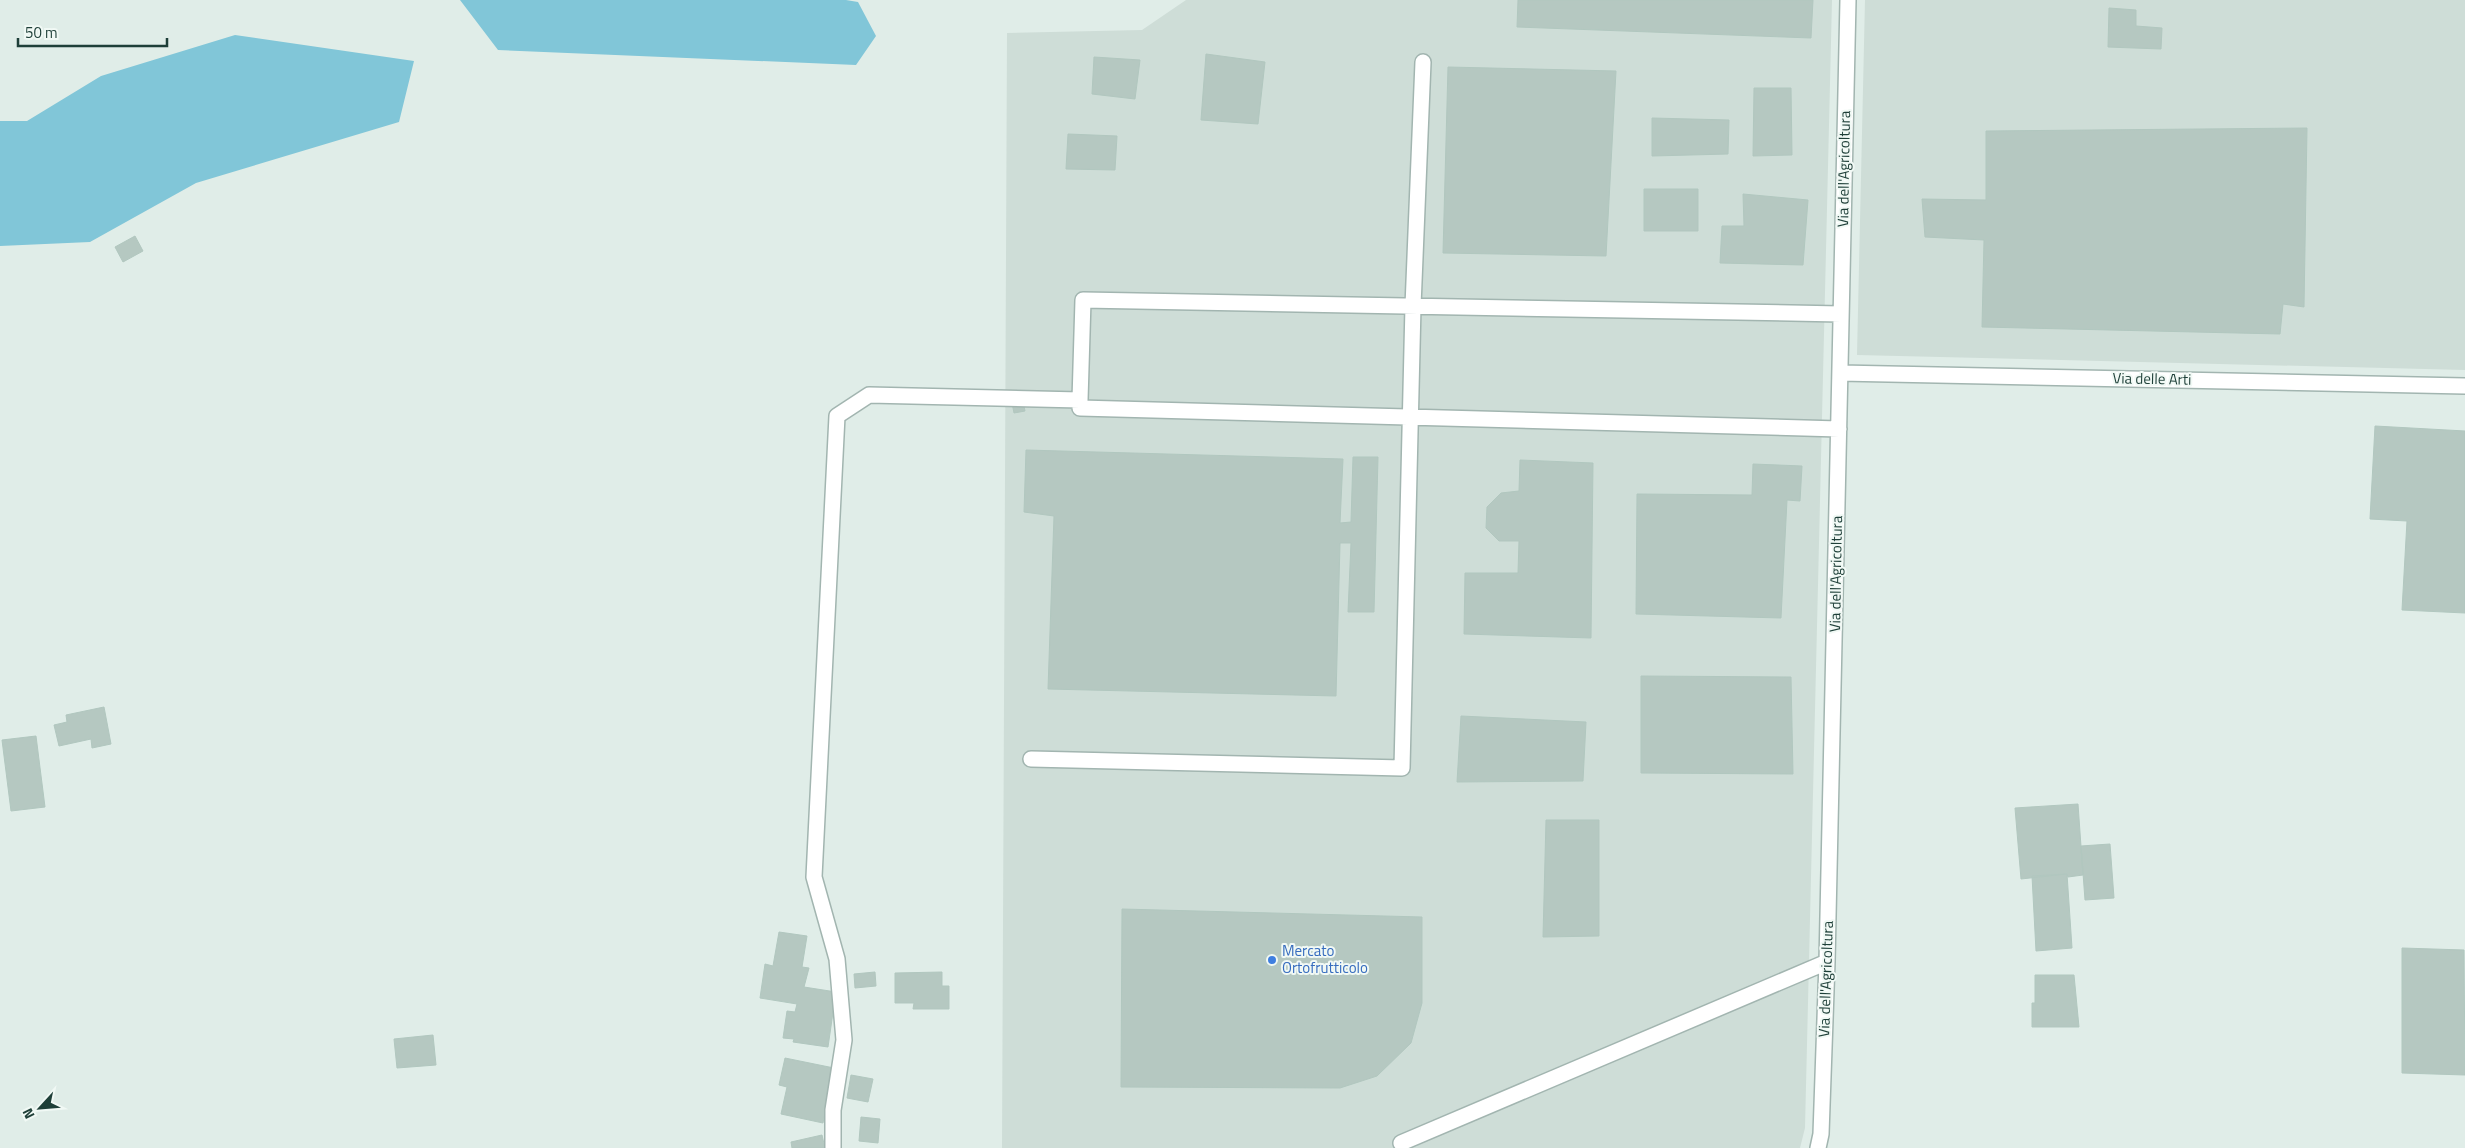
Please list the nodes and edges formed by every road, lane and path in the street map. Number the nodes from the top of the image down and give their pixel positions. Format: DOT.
graph roads {
  1 [pos="1848,0"];
  2 [pos="1423,62"];
  3 [pos="1413,306"];
  4 [pos="1841,314"];
  5 [pos="1840,372"];
  6 [pos="2465,386"];
  7 [pos="1080,400"];
  8 [pos="1411,417"];
  9 [pos="1839,428"];
  10 [pos="1031,759"];
  11 [pos="1827,962"];
  12 [pos="1401,1144"];
  13 [pos="833,1148"];
  14 [pos="1818,1148"];
  1 -- 4 [label="street, Via dell'Agricoltura"];
  2 -- 3 [label="street"];
  3 -- 4 [label="street"];
  3 -- 7 [label="street"];
  3 -- 8 [label="street"];
  4 -- 5 [label="street, Via dell'Agricoltura"];
  5 -- 6 [label="street, Via delle Arti"];
  5 -- 9 [label="street, Via dell'Agricoltura"];
  7 -- 8 [label="street"];
  7 -- 13 [label="street"];
  8 -- 9 [label="street"];
  8 -- 10 [label="street"];
  9 -- 11 [label="street, Via dell'Agricoltura"];
  11 -- 12 [label="street"];
  11 -- 14 [label="street, Via dell'Agricoltura"];
}
